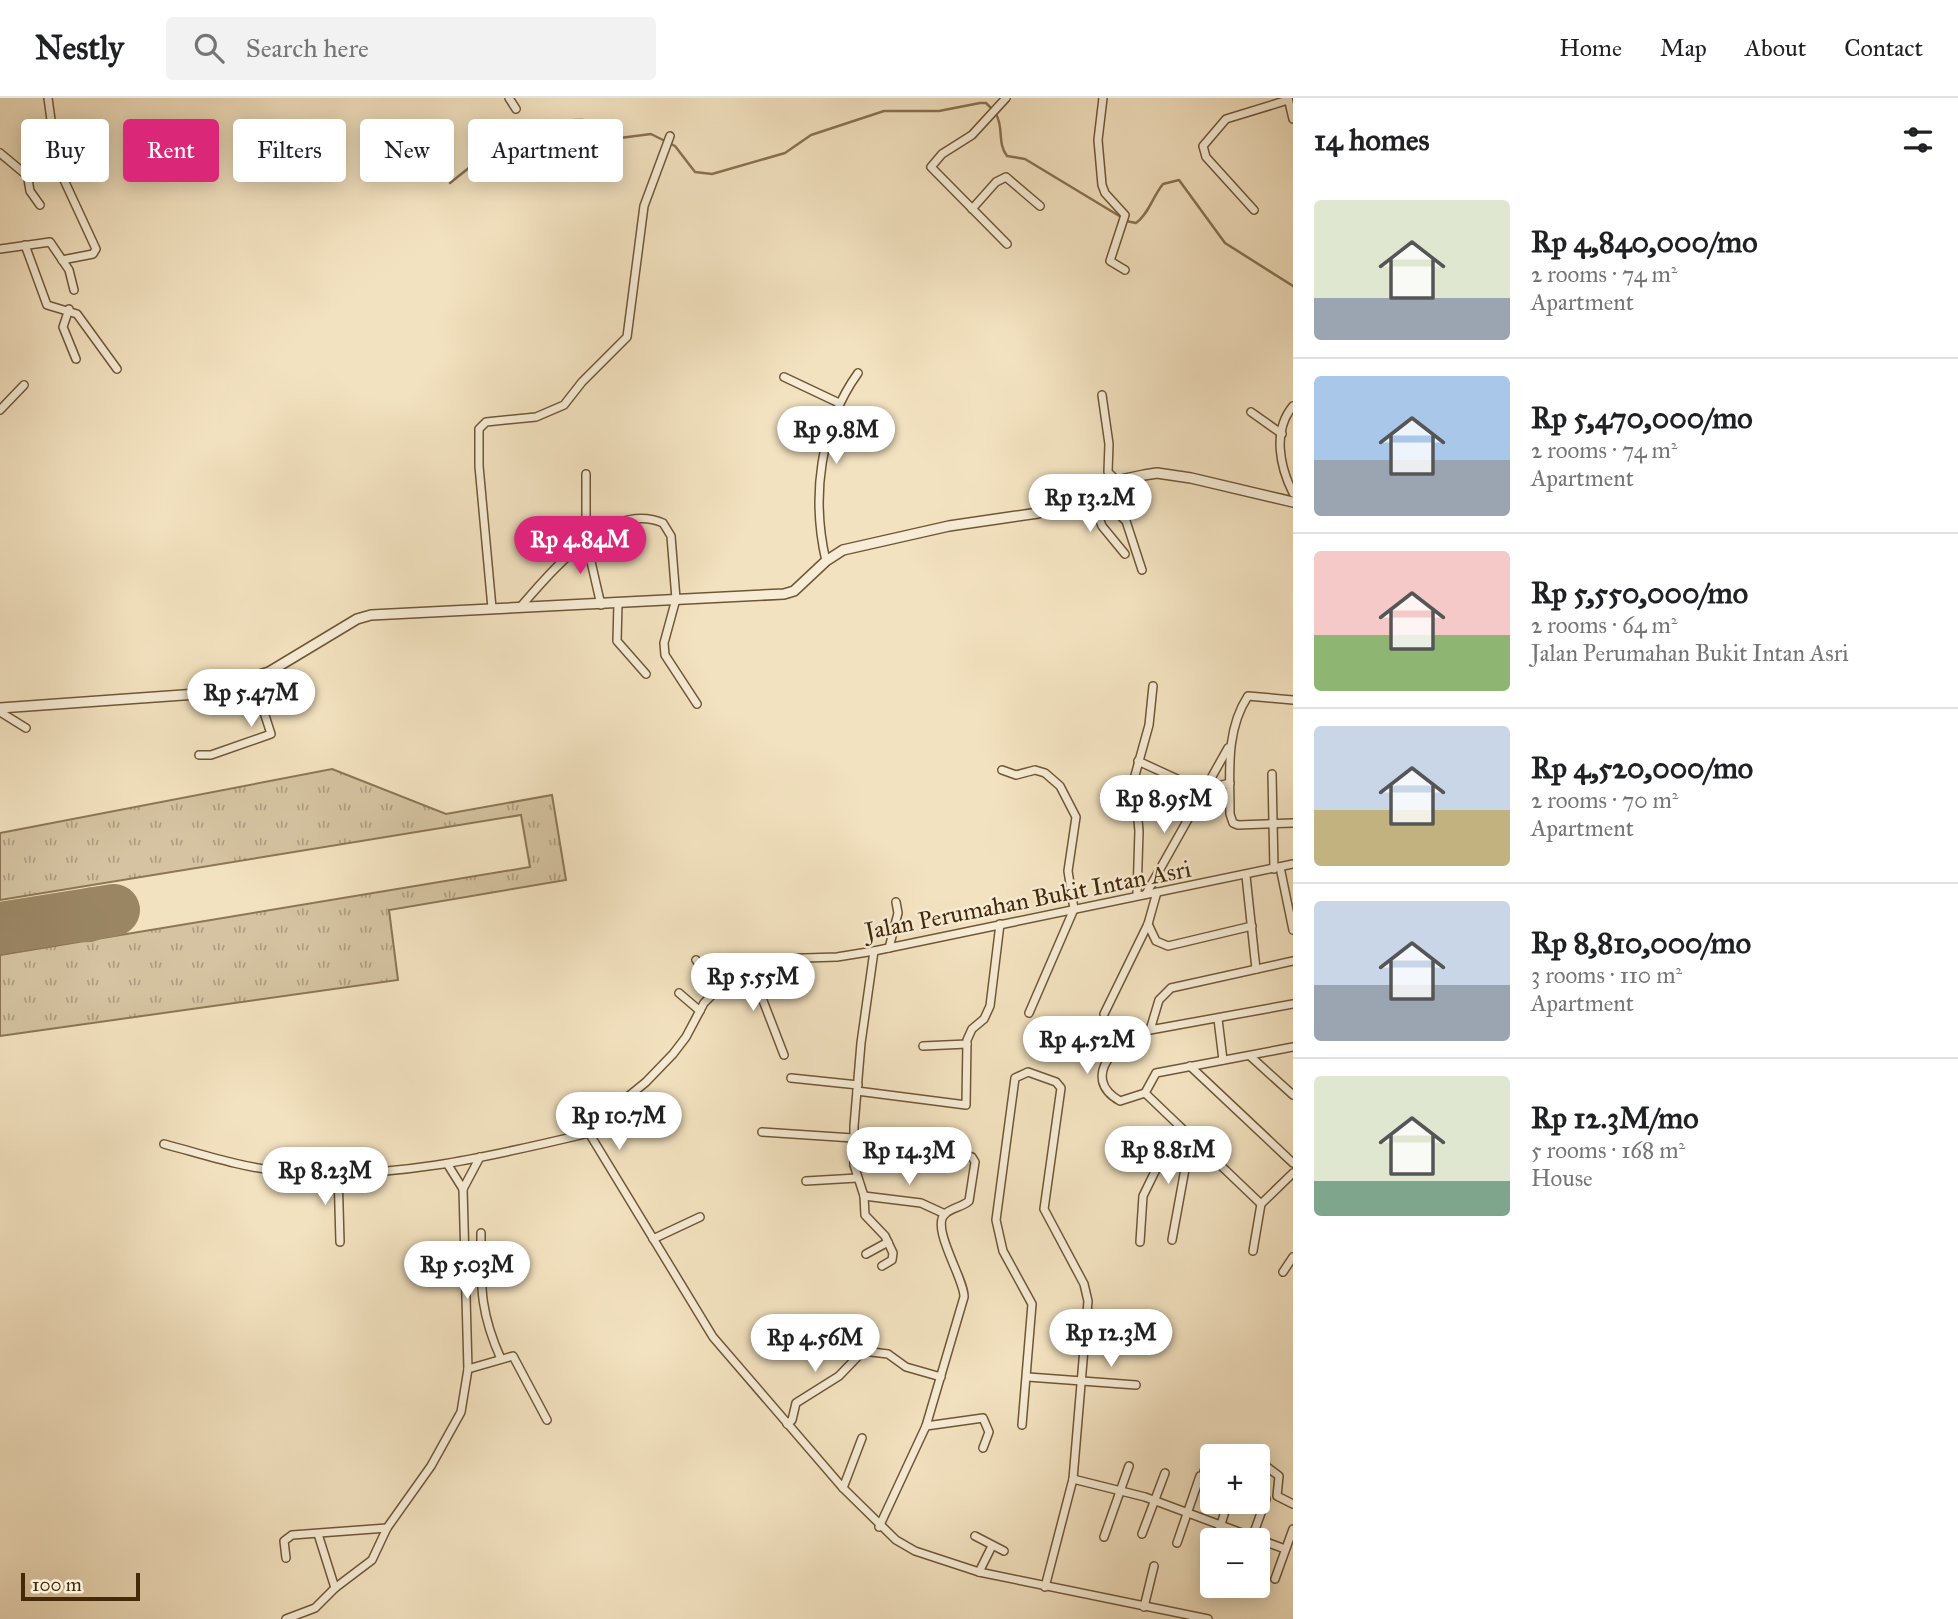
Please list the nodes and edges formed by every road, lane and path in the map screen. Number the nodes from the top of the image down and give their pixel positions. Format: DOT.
graph roads {
  1 [pos="48,98"];
  2 [pos="509,98"];
  3 [pos="1103,98"];
  4 [pos="1003,99"];
  5 [pos="1288,99"];
  6 [pos="516,109"];
  7 [pos="51,119"];
  8 [pos="1293,119"];
  9 [pos="670,136"];
  10 [pos="0,153"];
  11 [pos="21,170"];
  12 [pos="28,182"];
  13 [pos="65,182"];
  14 [pos="40,205"];
  15 [pos="1040,206"];
  16 [pos="972,209"];
  17 [pos="1254,210"];
  18 [pos="1007,244"];
  19 [pos="25,245"];
  20 [pos="0,249"];
  21 [pos="62,260"];
  22 [pos="1125,271"];
  23 [pos="74,290"];
  24 [pos="69,309"];
  25 [pos="76,359"];
  26 [pos="117,369"];
  27 [pos="858,373"];
  28 [pos="784,377"];
  29 [pos="24,385"];
  30 [pos="1102,395"];
  31 [pos="839,402"];
  32 [pos="1293,406"];
  33 [pos="0,410"];
  34 [pos="1251,412"];
  35 [pos="1282,434"];
  36 [pos="586,474"];
  37 [pos="1118,482"];
  38 [pos="1092,492"];
  39 [pos="1293,493"];
  40 [pos="1293,502"];
  41 [pos="586,540"];
  42 [pos="1125,554"];
  43 [pos="826,561"];
  44 [pos="1142,570"];
  45 [pos="676,599"];
  46 [pos="618,603"];
  47 [pos="522,605"];
  48 [pos="601,605"];
  49 [pos="492,608"];
  50 [pos="646,674"];
  51 [pos="253,678"];
  52 [pos="1153,686"];
  53 [pos="1293,700"];
  54 [pos="697,704"];
  55 [pos="0,710"];
  56 [pos="26,727"];
  57 [pos="1232,741"];
  58 [pos="199,755"];
  59 [pos="1138,761"];
  60 [pos="1002,771"];
  61 [pos="1272,774"];
  62 [pos="1230,783"];
  63 [pos="1206,789"];
  64 [pos="1273,822"];
  65 [pos="1293,823"];
  66 [pos="1293,864"];
  67 [pos="1277,868"];
  68 [pos="1246,876"];
  69 [pos="1157,892"];
  70 [pos="1146,894"];
  71 [pos="1137,895"];
  72 [pos="896,902"];
  73 [pos="1074,909"];
  74 [pos="999,923"];
  75 [pos="1148,923"];
  76 [pos="1252,926"];
  77 [pos="1293,930"];
  78 [pos="890,948"];
  79 [pos="874,951"];
  80 [pos="696,961"];
  81 [pos="1293,961"];
  82 [pos="759,963"];
  83 [pos="1256,969"];
  84 [pos="717,988"];
  85 [pos="679,993"];
  86 [pos="1293,1004"];
  87 [pos="700,1011"];
  88 [pos="1029,1013"];
  89 [pos="1104,1014"];
  90 [pos="1218,1019"];
  91 [pos="1150,1030"];
  92 [pos="967,1044"];
  93 [pos="923,1046"];
  94 [pos="1293,1047"];
  95 [pos="784,1055"];
  96 [pos="1250,1056"];
  97 [pos="1223,1060"];
  98 [pos="1190,1066"];
  99 [pos="791,1079"];
  100 [pos="857,1088"];
  101 [pos="1145,1093"];
  102 [pos="1293,1095"];
  103 [pos="762,1132"];
  104 [pos="589,1133"];
  105 [pos="854,1141"];
  106 [pos="164,1144"];
  107 [pos="1206,1153"];
  108 [pos="480,1157"];
  109 [pos="1293,1163"];
  110 [pos="448,1165"];
  111 [pos="338,1172"];
  112 [pos="1293,1173"];
  113 [pos="857,1178"];
  114 [pos="806,1181"];
  115 [pos="463,1189"];
  116 [pos="864,1196"];
  117 [pos="1261,1204"];
  118 [pos="945,1214"];
  119 [pos="700,1217"];
  120 [pos="481,1233"];
  121 [pos="653,1239"];
  122 [pos="1172,1240"];
  123 [pos="340,1242"];
  124 [pos="888,1242"];
  125 [pos="1140,1242"];
  126 [pos="1253,1251"];
  127 [pos="866,1254"];
  128 [pos="1293,1257"];
  129 [pos="882,1266"];
  130 [pos="1283,1272"];
  131 [pos="481,1289"];
  132 [pos="467,1290"];
  133 [pos="501,1359"];
  134 [pos="468,1368"];
  135 [pos="941,1377"];
  136 [pos="1028,1377"];
  137 [pos="1084,1381"];
  138 [pos="1136,1385"];
  139 [pos="547,1420"];
  140 [pos="787,1424"];
  141 [pos="1022,1425"];
  142 [pos="926,1426"];
  143 [pos="862,1438"];
  144 [pos="983,1448"];
  145 [pos="1129,1466"];
  146 [pos="1270,1470"];
  147 [pos="1165,1473"];
  148 [pos="1200,1478"];
  149 [pos="1073,1479"];
  150 [pos="843,1488"];
  151 [pos="1120,1489"];
  152 [pos="1154,1500"];
  153 [pos="1293,1504"];
  154 [pos="1187,1512"];
  155 [pos="1224,1514"];
  156 [pos="1221,1525"];
  157 [pos="879,1527"];
  158 [pos="387,1528"];
  159 [pos="1220,1528"];
  160 [pos="1228,1528"];
  161 [pos="1293,1529"];
  162 [pos="318,1534"];
  163 [pos="1142,1534"];
  164 [pos="975,1536"];
  165 [pos="1104,1537"];
  166 [pos="1177,1543"];
  167 [pos="1270,1544"];
  168 [pos="992,1546"];
  169 [pos="1285,1549"];
  170 [pos="1004,1551"];
  171 [pos="286,1558"];
  172 [pos="1154,1566"];
  173 [pos="979,1572"];
  174 [pos="1275,1579"];
  175 [pos="1045,1587"];
  176 [pos="335,1588"];
  177 [pos="1144,1607"];
  178 [pos="286,1619"];
  179 [pos="1208,1619"];
  1 -- 7 [label="street"];
  2 -- 6 [label="street"];
  3 -- 22 [label="street"];
  4 -- 16 [label="street"];
  5 -- 8 [label="street"];
  5 -- 17 [label="street"];
  9 -- 49 [label="street"];
  10 -- 11 [label="street"];
  12 -- 14 [label="street"];
  13 -- 21 [label="street"];
  15 -- 16 [label="street"];
  16 -- 18 [label="street"];
  19 -- 20 [label="street"];
  19 -- 21 [label="street"];
  19 -- 24 [label="street"];
  21 -- 23 [label="street"];
  24 -- 25 [label="street"];
  24 -- 26 [label="street"];
  27 -- 31 [label="street"];
  28 -- 31 [label="street"];
  29 -- 33 [label="street"];
  30 -- 37 [label="street"];
  31 -- 43 [label="street"];
  32 -- 35 [label="street"];
  34 -- 35 [label="street"];
  35 -- 39 [label="street"];
  36 -- 41 [label="street"];
  37 -- 38 [label="street"];
  37 -- 40 [label="street"];
  38 -- 42 [label="street"];
  38 -- 43 [label="street"];
  38 -- 44 [label="street"];
  41 -- 45 [label="street"];
  41 -- 47 [label="street"];
  41 -- 48 [label="street"];
  43 -- 45 [label="street"];
  45 -- 46 [label="street"];
  45 -- 54 [label="street"];
  46 -- 48 [label="street"];
  46 -- 50 [label="street"];
  47 -- 48 [label="street"];
  47 -- 49 [label="street"];
  49 -- 51 [label="street"];
  51 -- 55 [label="street"];
  51 -- 58 [label="street"];
  52 -- 59 [label="street"];
  53 -- 57 [label="street"];
  55 -- 56 [label="street"];
  57 -- 62 [label="street"];
  57 -- 63 [label="street"];
  59 -- 63 [label="street"];
  59 -- 71 [label="street"];
  60 -- 73 [label="street"];
  61 -- 64 [label="street"];
  62 -- 63 [label="street"];
  62 -- 64 [label="street"];
  63 -- 70 [label="street"];
  64 -- 65 [label="street"];
  64 -- 67 [label="street"];
  66 -- 67 [label="street, Jalan Perumahan Bukit Intan Asri"];
  67 -- 68 [label="street, Jalan Perumahan Bukit Intan Asri"];
  67 -- 77 [label="street"];
  68 -- 69 [label="street, Jalan Perumahan Bukit Intan Asri"];
  68 -- 76 [label="street"];
  69 -- 70 [label="street, Jalan Perumahan Bukit Intan Asri"];
  69 -- 75 [label="street"];
  70 -- 71 [label="street, Jalan Perumahan Bukit Intan Asri"];
  71 -- 73 [label="street, Jalan Perumahan Bukit Intan Asri"];
  72 -- 78 [label="street"];
  73 -- 74 [label="street, Jalan Perumahan Bukit Intan Asri"];
  73 -- 88 [label="street"];
  74 -- 78 [label="street, Jalan Perumahan Bukit Intan Asri"];
  74 -- 92 [label="street"];
  75 -- 76 [label="street"];
  75 -- 89 [label="street"];
  76 -- 83 [label="street"];
  78 -- 79 [label="street, Jalan Perumahan Bukit Intan Asri"];
  79 -- 82 [label="street, Jalan Perumahan Bukit Intan Asri"];
  79 -- 100 [label="street"];
  80 -- 84 [label="street"];
  81 -- 83 [label="street"];
  82 -- 84 [label="street, Jalan Perumahan Bukit Intan Asri"];
  82 -- 95 [label="street"];
  83 -- 91 [label="street"];
  84 -- 87 [label="street, Jalan Perumahan Bukit Intan Asri"];
  85 -- 87 [label="street"];
  86 -- 90 [label="street"];
  87 -- 104 [label="street, Jalan Perumahan Bukit Intan Asri"];
  90 -- 91 [label="street"];
  90 -- 97 [label="street"];
  91 -- 101 [label="street"];
  92 -- 93 [label="street"];
  92 -- 100 [label="street"];
  94 -- 96 [label="street"];
  96 -- 97 [label="street"];
  96 -- 102 [label="street"];
  97 -- 98 [label="street"];
  98 -- 101 [label="street"];
  98 -- 109 [label="street"];
  99 -- 100 [label="street"];
  100 -- 105 [label="street"];
  101 -- 107 [label="street"];
  103 -- 105 [label="street"];
  104 -- 108 [label="street"];
  104 -- 121 [label="street"];
  105 -- 113 [label="street"];
  105 -- 118 [label="street"];
  106 -- 111 [label="street"];
  107 -- 117 [label="street"];
  107 -- 122 [label="street"];
  107 -- 125 [label="street"];
  108 -- 110 [label="street"];
  108 -- 115 [label="street"];
  110 -- 111 [label="street"];
  110 -- 115 [label="street"];
  111 -- 123 [label="street"];
  112 -- 117 [label="street"];
  113 -- 114 [label="street"];
  113 -- 116 [label="street"];
  115 -- 132 [label="street"];
  116 -- 118 [label="street"];
  116 -- 124 [label="street"];
  117 -- 126 [label="street"];
  118 -- 135 [label="street"];
  119 -- 121 [label="street"];
  120 -- 131 [label="street"];
  121 -- 140 [label="street"];
  124 -- 127 [label="street"];
  124 -- 129 [label="street"];
  128 -- 130 [label="street"];
  131 -- 132 [label="street"];
  131 -- 133 [label="street"];
  132 -- 134 [label="street"];
  133 -- 134 [label="street"];
  133 -- 139 [label="street"];
  134 -- 158 [label="street"];
  135 -- 140 [label="street"];
  135 -- 142 [label="street"];
  136 -- 137 [label="street"];
  136 -- 137 [label="street"];
  136 -- 141 [label="street"];
  137 -- 138 [label="street"];
  137 -- 149 [label="street"];
  140 -- 150 [label="street"];
  142 -- 144 [label="street"];
  142 -- 157 [label="street"];
  143 -- 150 [label="street"];
  145 -- 151 [label="street"];
  146 -- 153 [label="street"];
  147 -- 152 [label="street"];
  148 -- 154 [label="street"];
  149 -- 151 [label="street"];
  149 -- 175 [label="street"];
  150 -- 157 [label="street"];
  151 -- 152 [label="street"];
  151 -- 165 [label="street"];
  152 -- 154 [label="street"];
  152 -- 163 [label="street"];
  154 -- 156 [label="street"];
  154 -- 166 [label="street"];
  155 -- 156 [label="street"];
  156 -- 159 [label="street"];
  156 -- 160 [label="street"];
  157 -- 173 [label="street"];
  158 -- 162 [label="street"];
  158 -- 176 [label="street"];
  161 -- 169 [label="street"];
  162 -- 171 [label="street"];
  162 -- 176 [label="street"];
  164 -- 168 [label="street"];
  167 -- 169 [label="street"];
  168 -- 170 [label="street"];
  168 -- 173 [label="street"];
  169 -- 174 [label="street"];
  172 -- 177 [label="street"];
  173 -- 175 [label="street"];
  175 -- 177 [label="street"];
  176 -- 178 [label="street"];
  177 -- 179 [label="street"];
}
